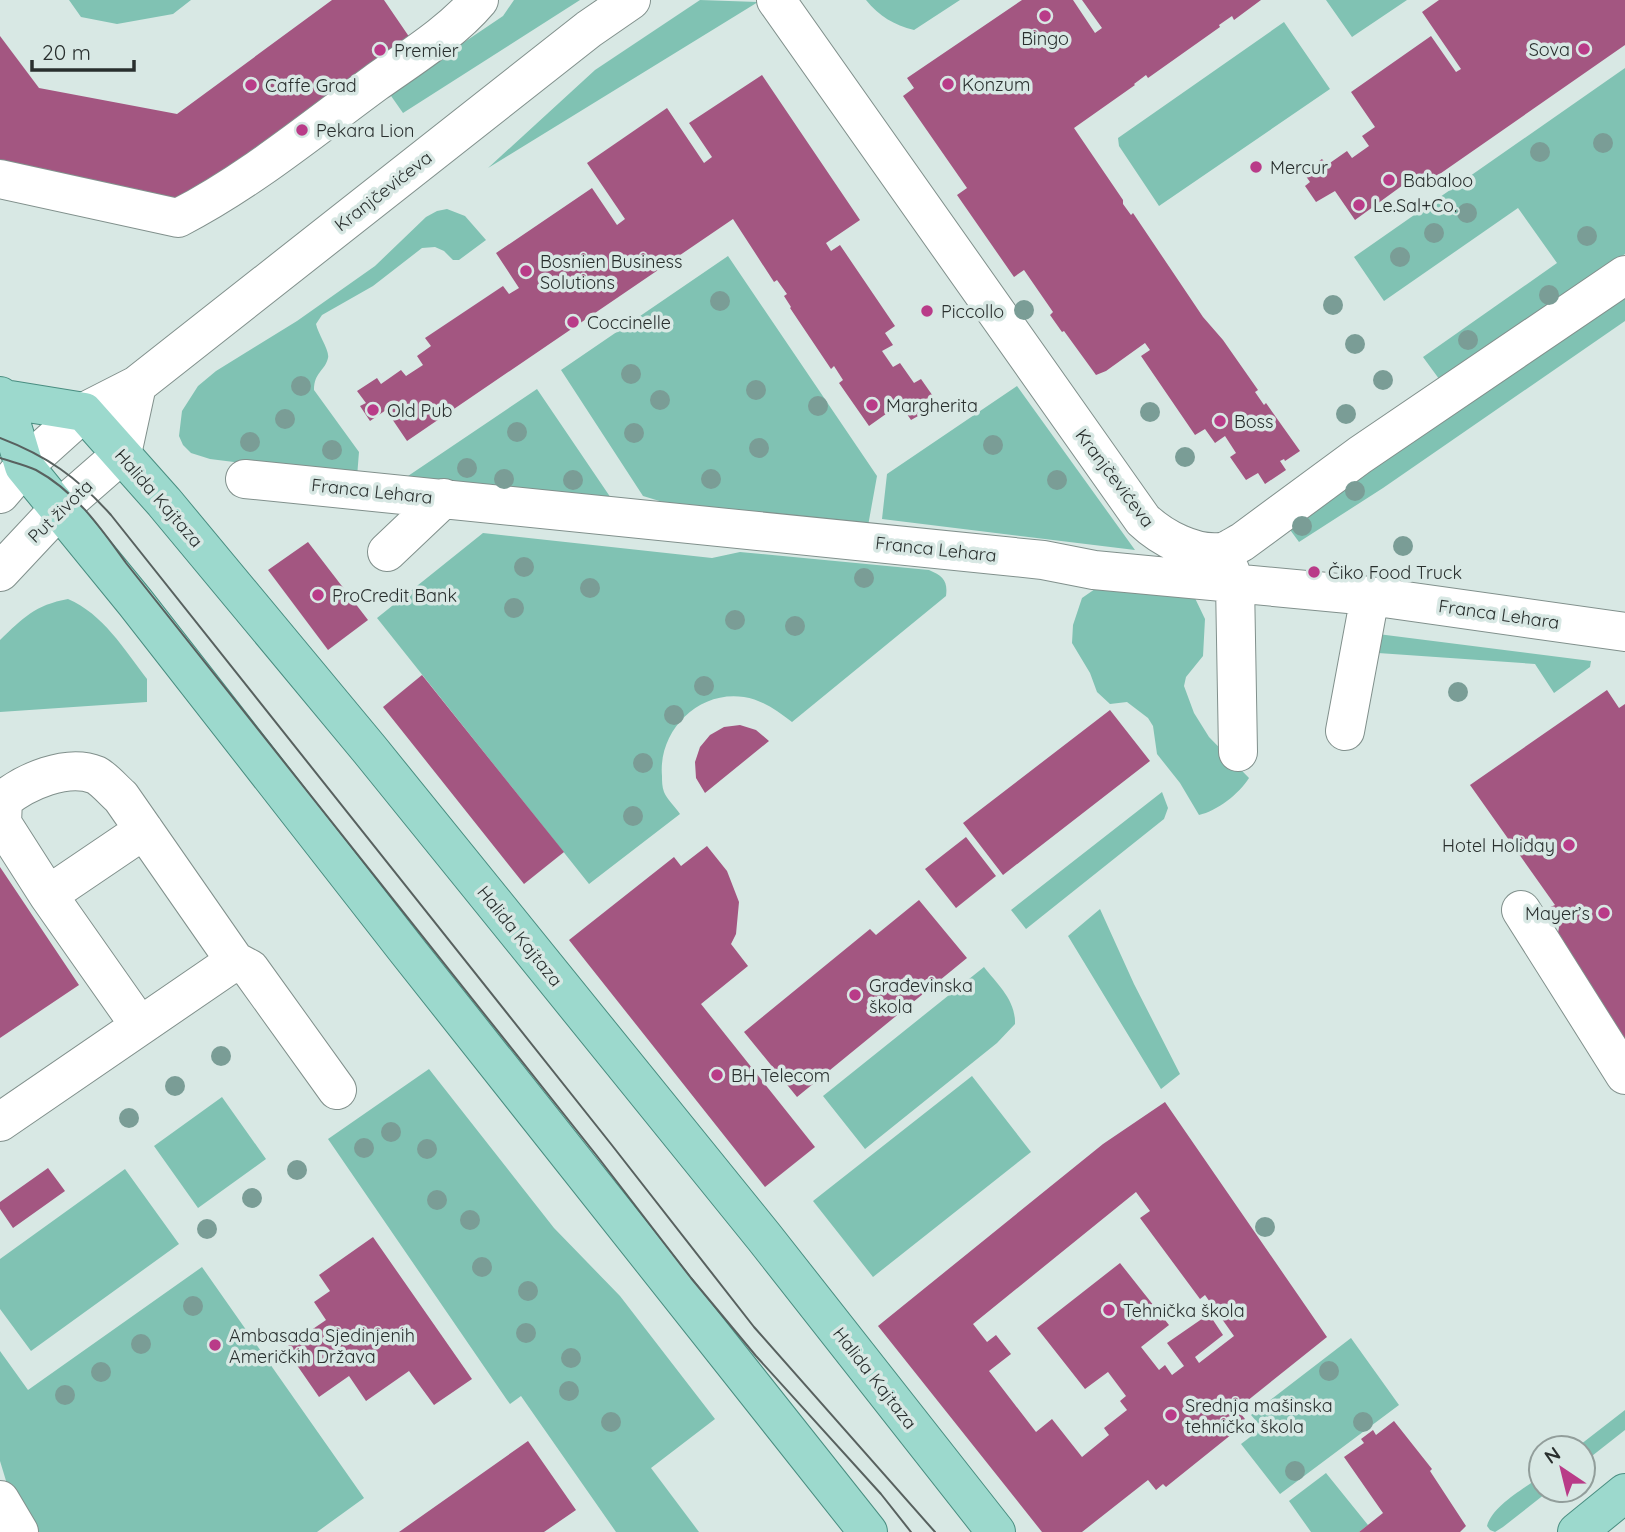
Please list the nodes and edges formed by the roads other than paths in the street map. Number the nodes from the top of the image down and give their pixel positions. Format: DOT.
graph roads {
  1 [pos="479,0"];
  2 [pos="631,0"];
  3 [pos="776,0"];
  4 [pos="0,179"];
  5 [pos="1625,275"];
  6 [pos="137,385"];
  7 [pos="2,398"];
  8 [pos="84,412"];
  9 [pos="122,454"];
  10 [pos="245,479"];
  11 [pos="12,480"];
  12 [pos="444,498"];
  13 [pos="59,509"];
  14 [pos="387,552"];
  15 [pos="1229,567"];
  16 [pos="0,572"];
  17 [pos="1370,596"];
  18 [pos="1625,632"];
  19 [pos="1345,731"];
  20 [pos="1238,752"];
  21 [pos="144,830"];
  22 [pos="48,895"];
  23 [pos="1521,910"];
  24 [pos="235,961"];
  25 [pos="140,1026"];
  26 [pos="1625,1075"];
  27 [pos="337,1090"];
  28 [pos="0,1122"];
  29 [pos="1625,1493"];
  30 [pos="0,1500"];
  31 [pos="19,1532"];
  32 [pos="869,1532"];
  33 [pos="996,1532"];
  34 [pos="1577,1532"];
  1 -- 4 [label="street"];
  2 -- 6 [label="street, Kranjčevićeva"];
  3 -- 15 [label="street, Kranjčevićeva"];
  5 -- 15 [label="street"];
  6 -- 8 [label="street, Kranjčevićeva"];
  6 -- 9 [label="street"];
  7 -- 8 [label="main road"];
  7 -- 11 [label="main road"];
  8 -- 9 [label="main road, Halida Kajtaza"];
  8 -- 11 [label="street"];
  9 -- 13 [label="street, Put života"];
  9 -- 33 [label="main road, Halida Kajtaza"];
  10 -- 12 [label="street, Franca Lehara"];
  11 -- 13 [label="main road"];
  12 -- 14 [label="street"];
  12 -- 15 [label="street, Franca Lehara"];
  13 -- 16 [label="street, Put života"];
  13 -- 32 [label="main road"];
  15 -- 17 [label="street, Franca Lehara"];
  15 -- 20 [label="street"];
  17 -- 18 [label="street, Franca Lehara"];
  17 -- 19 [label="street"];
  21 -- 22 [label="street"];
  21 -- 22 [label="street"];
  21 -- 24 [label="street"];
  22 -- 25 [label="street"];
  23 -- 26 [label="street"];
  24 -- 25 [label="street"];
  24 -- 27 [label="street"];
  25 -- 28 [label="street"];
  29 -- 34 [label="main road"];
  30 -- 31 [label="street"];
}
